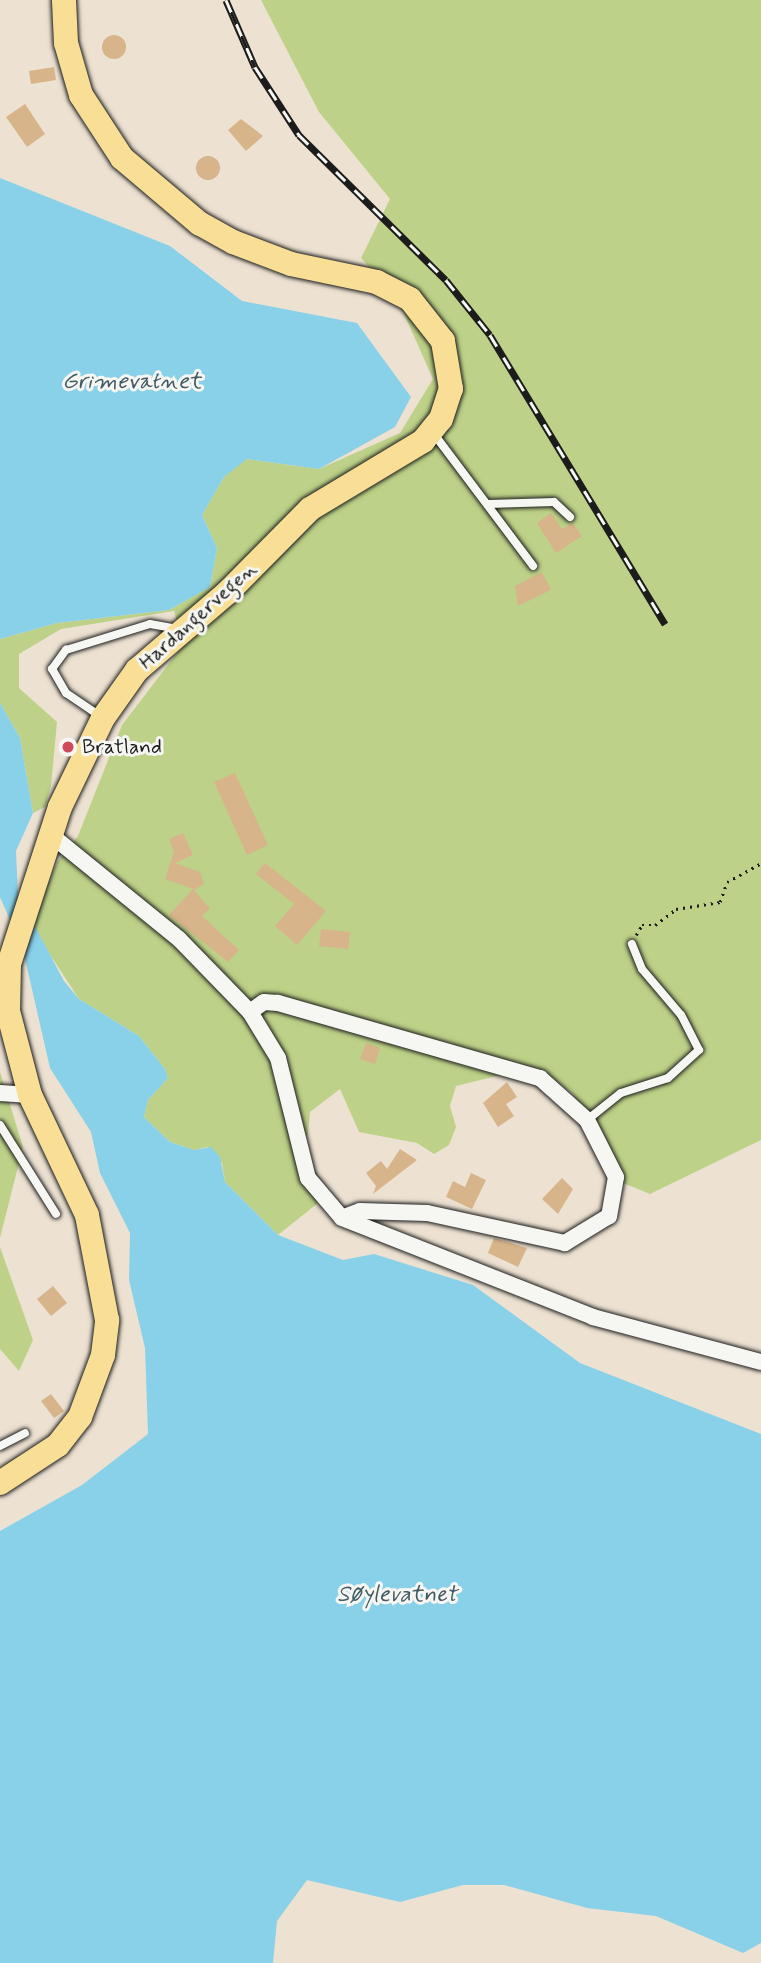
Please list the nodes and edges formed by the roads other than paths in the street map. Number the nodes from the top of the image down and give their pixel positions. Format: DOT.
graph roads {
  1 [pos="64,0"];
  2 [pos="432,431"];
  3 [pos="488,505"];
  4 [pos="570,517"];
  5 [pos="533,566"];
  6 [pos="180,629"];
  7 [pos="103,718"];
  8 [pos="51,835"];
  9 [pos="632,944"];
  10 [pos="8,957"];
  11 [pos="250,1012"];
  12 [pos="0,1093"];
  13 [pos="30,1096"];
  14 [pos="587,1120"];
  15 [pos="0,1125"];
  16 [pos="57,1214"];
  17 [pos="342,1219"];
  18 [pos="761,1362"];
  19 [pos="25,1433"];
  20 [pos="0,1446"];
  21 [pos="0,1483"];
  1 -- 2 [label="main road"];
  2 -- 3 [label="lane"];
  2 -- 6 [label="main road, Hardangervegen"];
  3 -- 4 [label="lane"];
  3 -- 5 [label="lane"];
  6 -- 7 [label="main road, Hardangervegen"];
  6 -- 7 [label="lane"];
  7 -- 8 [label="main road, Hardangervegen"];
  8 -- 10 [label="main road, Hardangervegen"];
  8 -- 11 [label="street"];
  9 -- 14 [label="lane"];
  10 -- 13 [label="main road"];
  11 -- 14 [label="street"];
  11 -- 17 [label="street"];
  12 -- 13 [label="street"];
  13 -- 21 [label="main road"];
  14 -- 17 [label="street"];
  15 -- 16 [label="lane"];
  17 -- 18 [label="street"];
  19 -- 20 [label="lane"];
}
